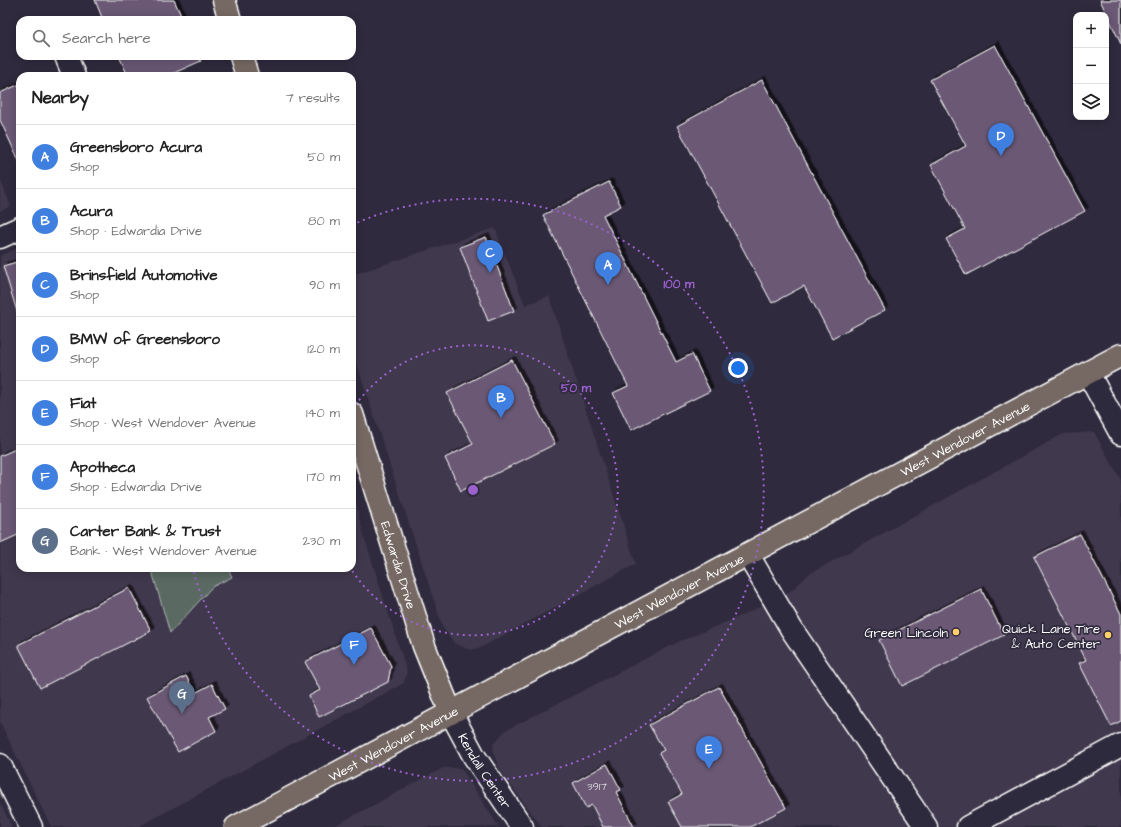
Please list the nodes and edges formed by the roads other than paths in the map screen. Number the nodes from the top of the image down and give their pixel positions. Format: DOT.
graph roads {
  1 [pos="224,0"];
  2 [pos="229,16"];
  3 [pos="68,60"];
  4 [pos="242,60"];
  5 [pos="72,72"];
  6 [pos="246,72"];
  7 [pos="16,230"];
  8 [pos="0,237"];
  9 [pos="1121,355"];
  10 [pos="1088,372"];
  11 [pos="356,427"];
  12 [pos="1121,434"];
  13 [pos="748,555"];
  14 [pos="451,713"];
  15 [pos="1121,745"];
  16 [pos="0,765"];
  17 [pos="31,827"];
  18 [pos="236,827"];
  19 [pos="522,827"];
  20 [pos="926,827"];
  21 [pos="968,827"];
  1 -- 2 [label="main road"];
  3 -- 5 [label="street"];
  4 -- 6 [label="main road"];
  7 -- 8 [label="street"];
  9 -- 10 [label="main road, West Wendover Avenue"];
  10 -- 12 [label="street"];
  10 -- 13 [label="main road, West Wendover Avenue"];
  11 -- 14 [label="main road, Edwardia Drive"];
  13 -- 14 [label="main road, West Wendover Avenue"];
  13 -- 20 [label="street"];
  14 -- 18 [label="main road, West Wendover Avenue"];
  14 -- 19 [label="street, Kendall Center"];
  15 -- 21 [label="street"];
  16 -- 17 [label="street"];
}
